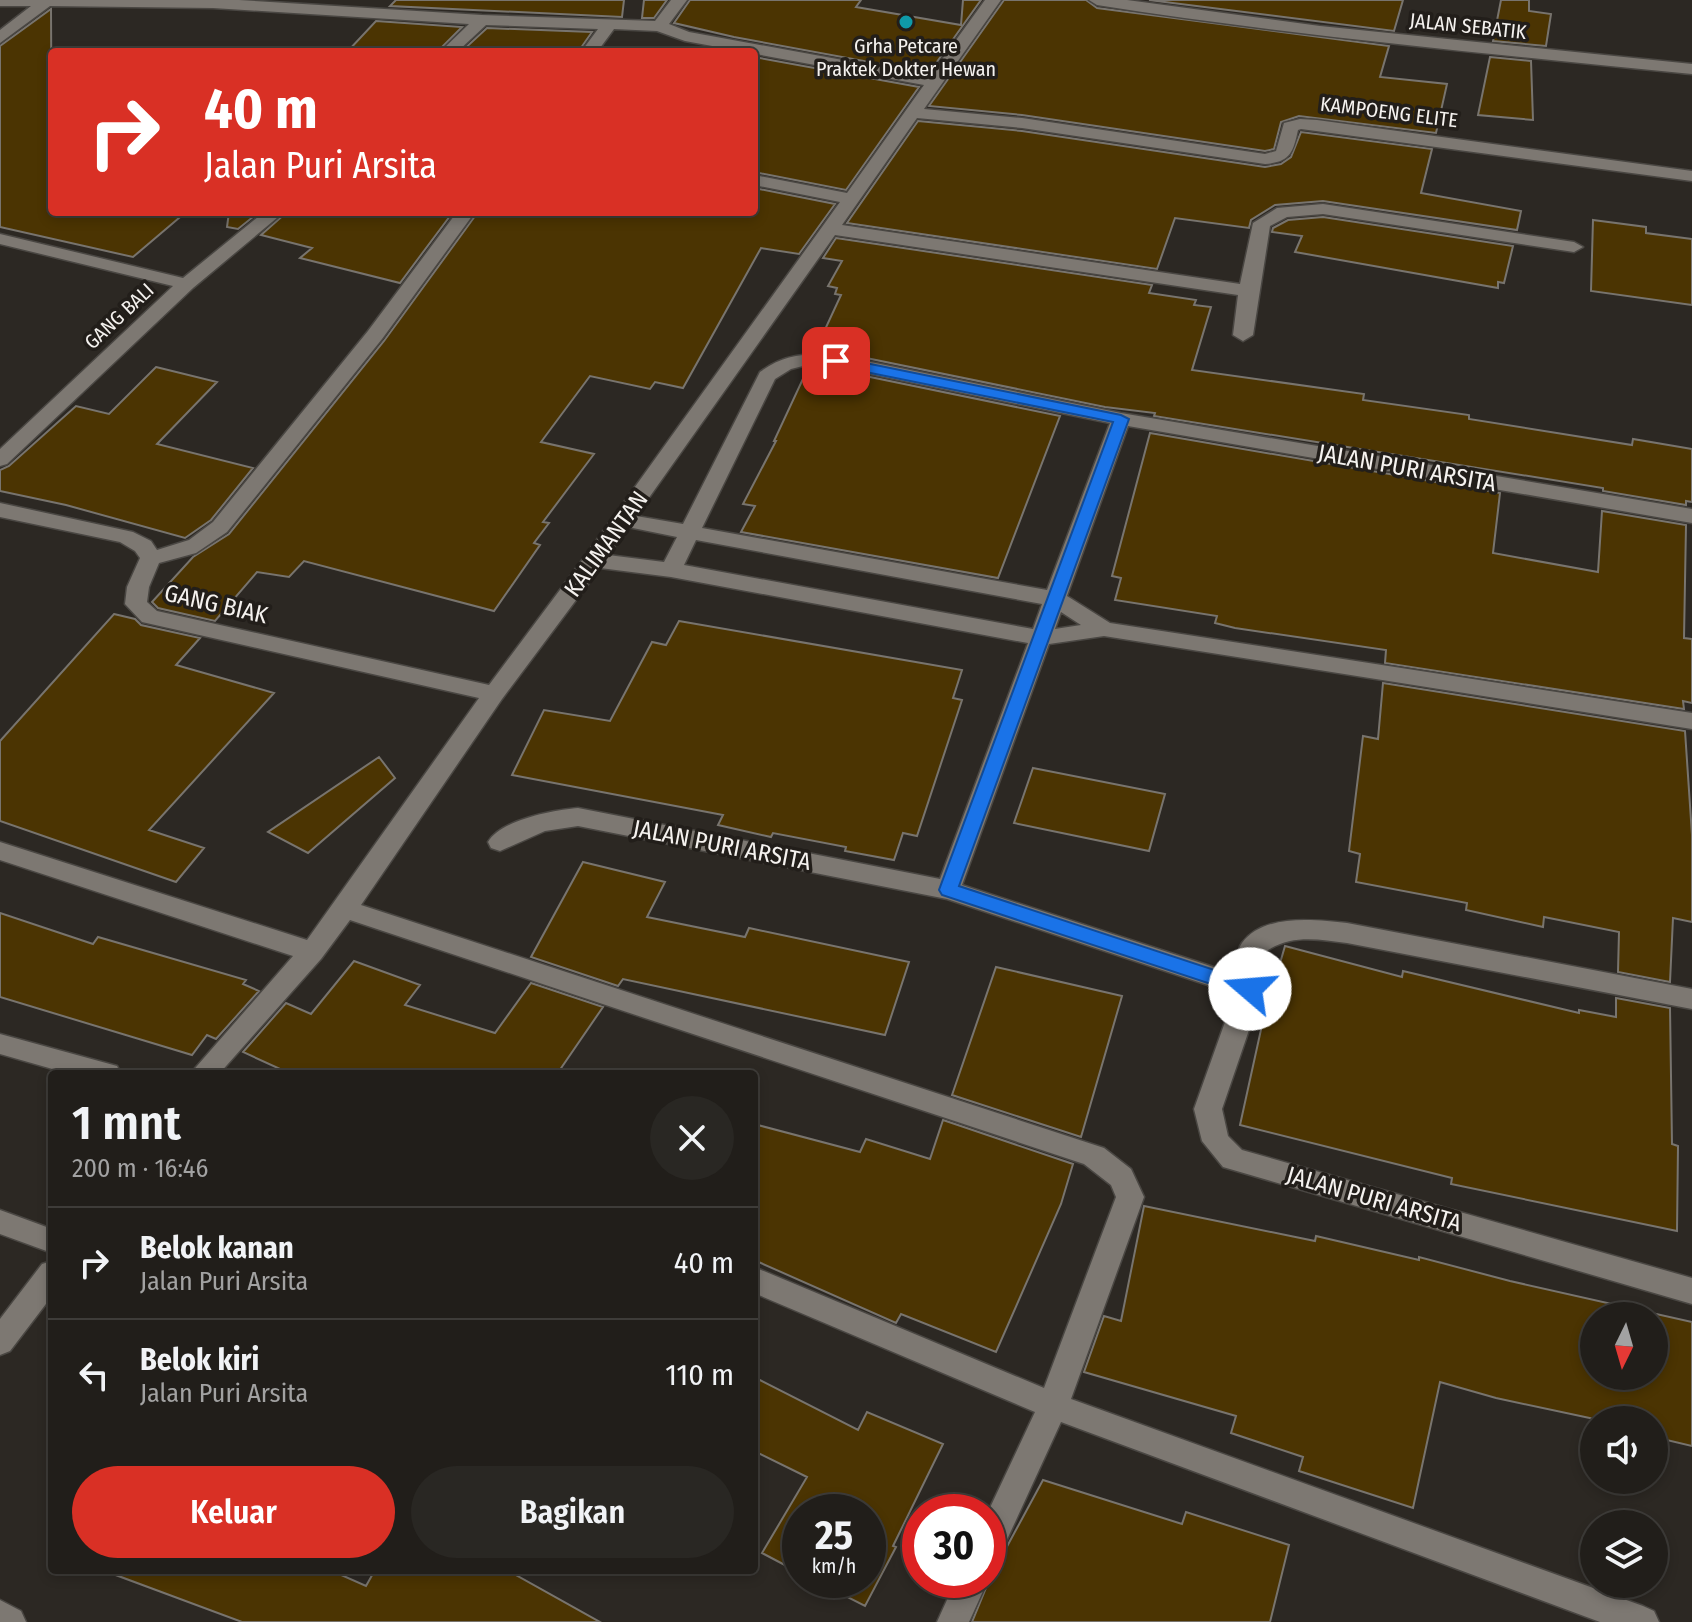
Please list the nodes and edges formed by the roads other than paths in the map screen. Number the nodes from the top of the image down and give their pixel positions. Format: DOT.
graph roads {
  1 [pos="679,0"];
  2 [pos="993,0"];
  3 [pos="1097,0"];
  4 [pos="0,1"];
  5 [pos="46,2"];
  6 [pos="273,3"];
  7 [pos="482,20"];
  8 [pos="608,26"];
  9 [pos="659,26"];
  10 [pos="0,38"];
  11 [pos="452,48"];
  12 [pos="592,48"];
  13 [pos="750,48"];
  14 [pos="758,49"];
  15 [pos="1692,69"];
  16 [pos="935,82"];
  17 [pos="912,113"];
  18 [pos="1692,176"];
  19 [pos="758,181"];
  20 [pos="851,199"];
  21 [pos="270,216"];
  22 [pos="463,216"];
  23 [pos="830,229"];
  24 [pos="0,239"];
  25 [pos="1574,247"];
  26 [pos="186,284"];
  27 [pos="1248,291"];
  28 [pos="1243,335"];
  29 [pos="1121,419"];
  30 [pos="0,460"];
  31 [pos="0,510"];
  32 [pos="1692,516"];
  33 [pos="623,520"];
  34 [pos="687,532"];
  35 [pos="151,558"];
  36 [pos="594,560"];
  37 [pos="671,570"];
  38 [pos="1055,599"];
  39 [pos="1104,629"];
  40 [pos="1041,638"];
  41 [pos="494,694"];
  42 [pos="1692,721"];
  43 [pos="500,842"];
  44 [pos="0,851"];
  45 [pos="948,890"];
  46 [pos="345,909"];
  47 [pos="312,952"];
  48 [pos="1250,989"];
  49 [pos="1692,999"];
  50 [pos="0,1044"];
  51 [pos="94,1070"];
  52 [pos="216,1070"];
  53 [pos="0,1222"];
  54 [pos="48,1240"];
  55 [pos="48,1278"];
  56 [pos="758,1282"];
  57 [pos="1692,1291"];
  58 [pos="0,1342"];
  59 [pos="1053,1406"];
  60 [pos="1006,1507"];
  61 [pos="964,1598"];
  62 [pos="0,1616"];
  63 [pos="10,1622"];
  64 [pos="953,1622"];
  65 [pos="1643,1622"];
  1 -- 9 [label="street"];
  2 -- 16 [label="street, KALIMANTAN"];
  3 -- 15 [label="street, JALAN SEBATIK"];
  4 -- 5 [label="street"];
  5 -- 6 [label="street"];
  5 -- 10 [label="street"];
  6 -- 7 [label="street"];
  7 -- 8 [label="street"];
  7 -- 11 [label="street"];
  8 -- 9 [label="street"];
  8 -- 12 [label="street"];
  9 -- 13 [label="street"];
  14 -- 16 [label="street"];
  16 -- 17 [label="street, KALIMANTAN"];
  17 -- 18 [label="street, KAMPOENG ELITE"];
  17 -- 20 [label="street, KALIMANTAN"];
  19 -- 20 [label="street"];
  20 -- 23 [label="street, KALIMANTAN"];
  21 -- 26 [label="street, GANG BALI"];
  22 -- 35 [label="street"];
  23 -- 27 [label="street"];
  23 -- 33 [label="street, KALIMANTAN"];
  24 -- 26 [label="street"];
  25 -- 27 [label="street"];
  26 -- 30 [label="street, GANG BALI"];
  27 -- 28 [label="street"];
  29 -- 32 [label="street, JALAN PURI ARSITA"];
  29 -- 34 [label="street, JALAN PURI ARSITA"];
  29 -- 38 [label="street"];
  31 -- 35 [label="street, GANG BIAK"];
  33 -- 34 [label="street"];
  33 -- 36 [label="street, KALIMANTAN"];
  34 -- 37 [label="street, JALAN PURI ARSITA"];
  34 -- 38 [label="street"];
  35 -- 41 [label="street, GANG BIAK"];
  36 -- 37 [label="street"];
  36 -- 41 [label="street, KALIMANTAN"];
  37 -- 40 [label="street"];
  38 -- 39 [label="street"];
  38 -- 40 [label="street"];
  39 -- 40 [label="street"];
  39 -- 42 [label="street"];
  40 -- 45 [label="street"];
  41 -- 46 [label="street, KALIMANTAN"];
  43 -- 45 [label="street, JALAN PURI ARSITA"];
  44 -- 47 [label="street"];
  45 -- 48 [label="street, JALAN PURI ARSITA"];
  46 -- 47 [label="street, KALIMANTAN"];
  46 -- 59 [label="street"];
  47 -- 52 [label="street, KALIMANTAN"];
  48 -- 49 [label="street, JALAN PURI ARSITA"];
  48 -- 57 [label="street, JALAN PURI ARSITA"];
  50 -- 51 [label="street"];
  53 -- 54 [label="street"];
  55 -- 58 [label="street"];
  56 -- 59 [label="street"];
  59 -- 60 [label="street"];
  59 -- 65 [label="street"];
  61 -- 64 [label="street"];
  62 -- 63 [label="street"];
}
